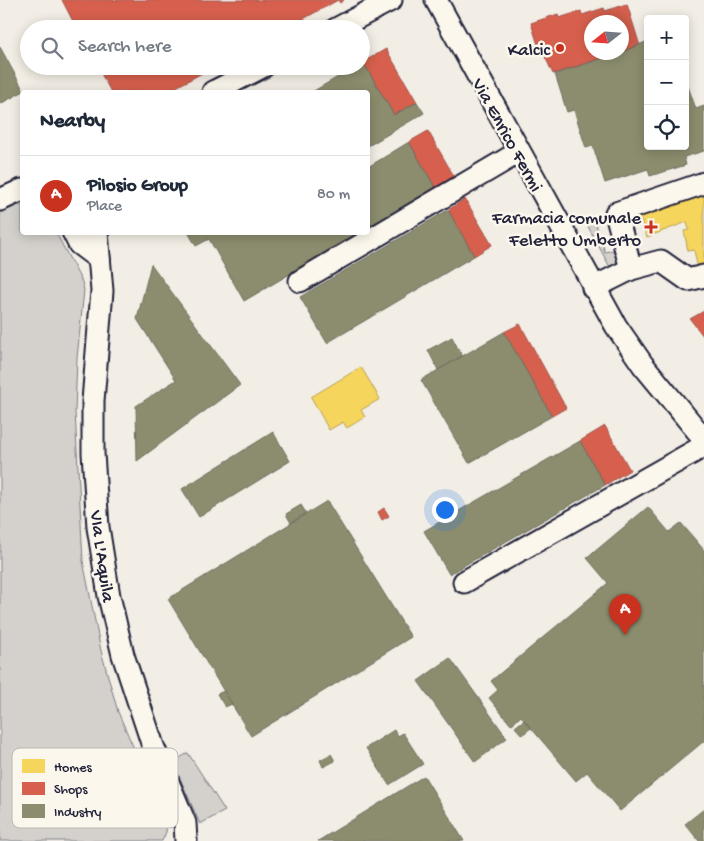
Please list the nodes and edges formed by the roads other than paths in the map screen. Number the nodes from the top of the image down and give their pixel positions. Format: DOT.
graph roads {
  1 [pos="392,0"];
  2 [pos="436,0"];
  3 [pos="353,20"];
  4 [pos="246,75"];
  5 [pos="217,90"];
  6 [pos="519,152"];
  7 [pos="704,183"];
  8 [pos="20,191"];
  9 [pos="0,200"];
  10 [pos="74,235"];
  11 [pos="97,235"];
  12 [pos="99,259"];
  13 [pos="631,269"];
  14 [pos="704,276"];
  15 [pos="300,281"];
  16 [pos="593,288"];
  17 [pos="704,439"];
  18 [pos="704,446"];
  19 [pos="464,582"];
  20 [pos="154,748"];
  21 [pos="178,806"];
  22 [pos="186,841"];
  1 -- 3 [label="street"];
  2 -- 6 [label="street, Via Enrico Fermi"];
  4 -- 5 [label="street"];
  6 -- 15 [label="street"];
  6 -- 16 [label="street, Via Enrico Fermi"];
  7 -- 13 [label="street"];
  8 -- 9 [label="street"];
  10 -- 12 [label="street"];
  11 -- 12 [label="street, VIa L'Aquila"];
  12 -- 20 [label="street, VIa L'Aquila"];
  13 -- 14 [label="street"];
  13 -- 16 [label="street"];
  16 -- 17 [label="street, Via Enrico Fermi"];
  18 -- 19 [label="street"];
  21 -- 22 [label="street, VIa L'Aquila"];
}
